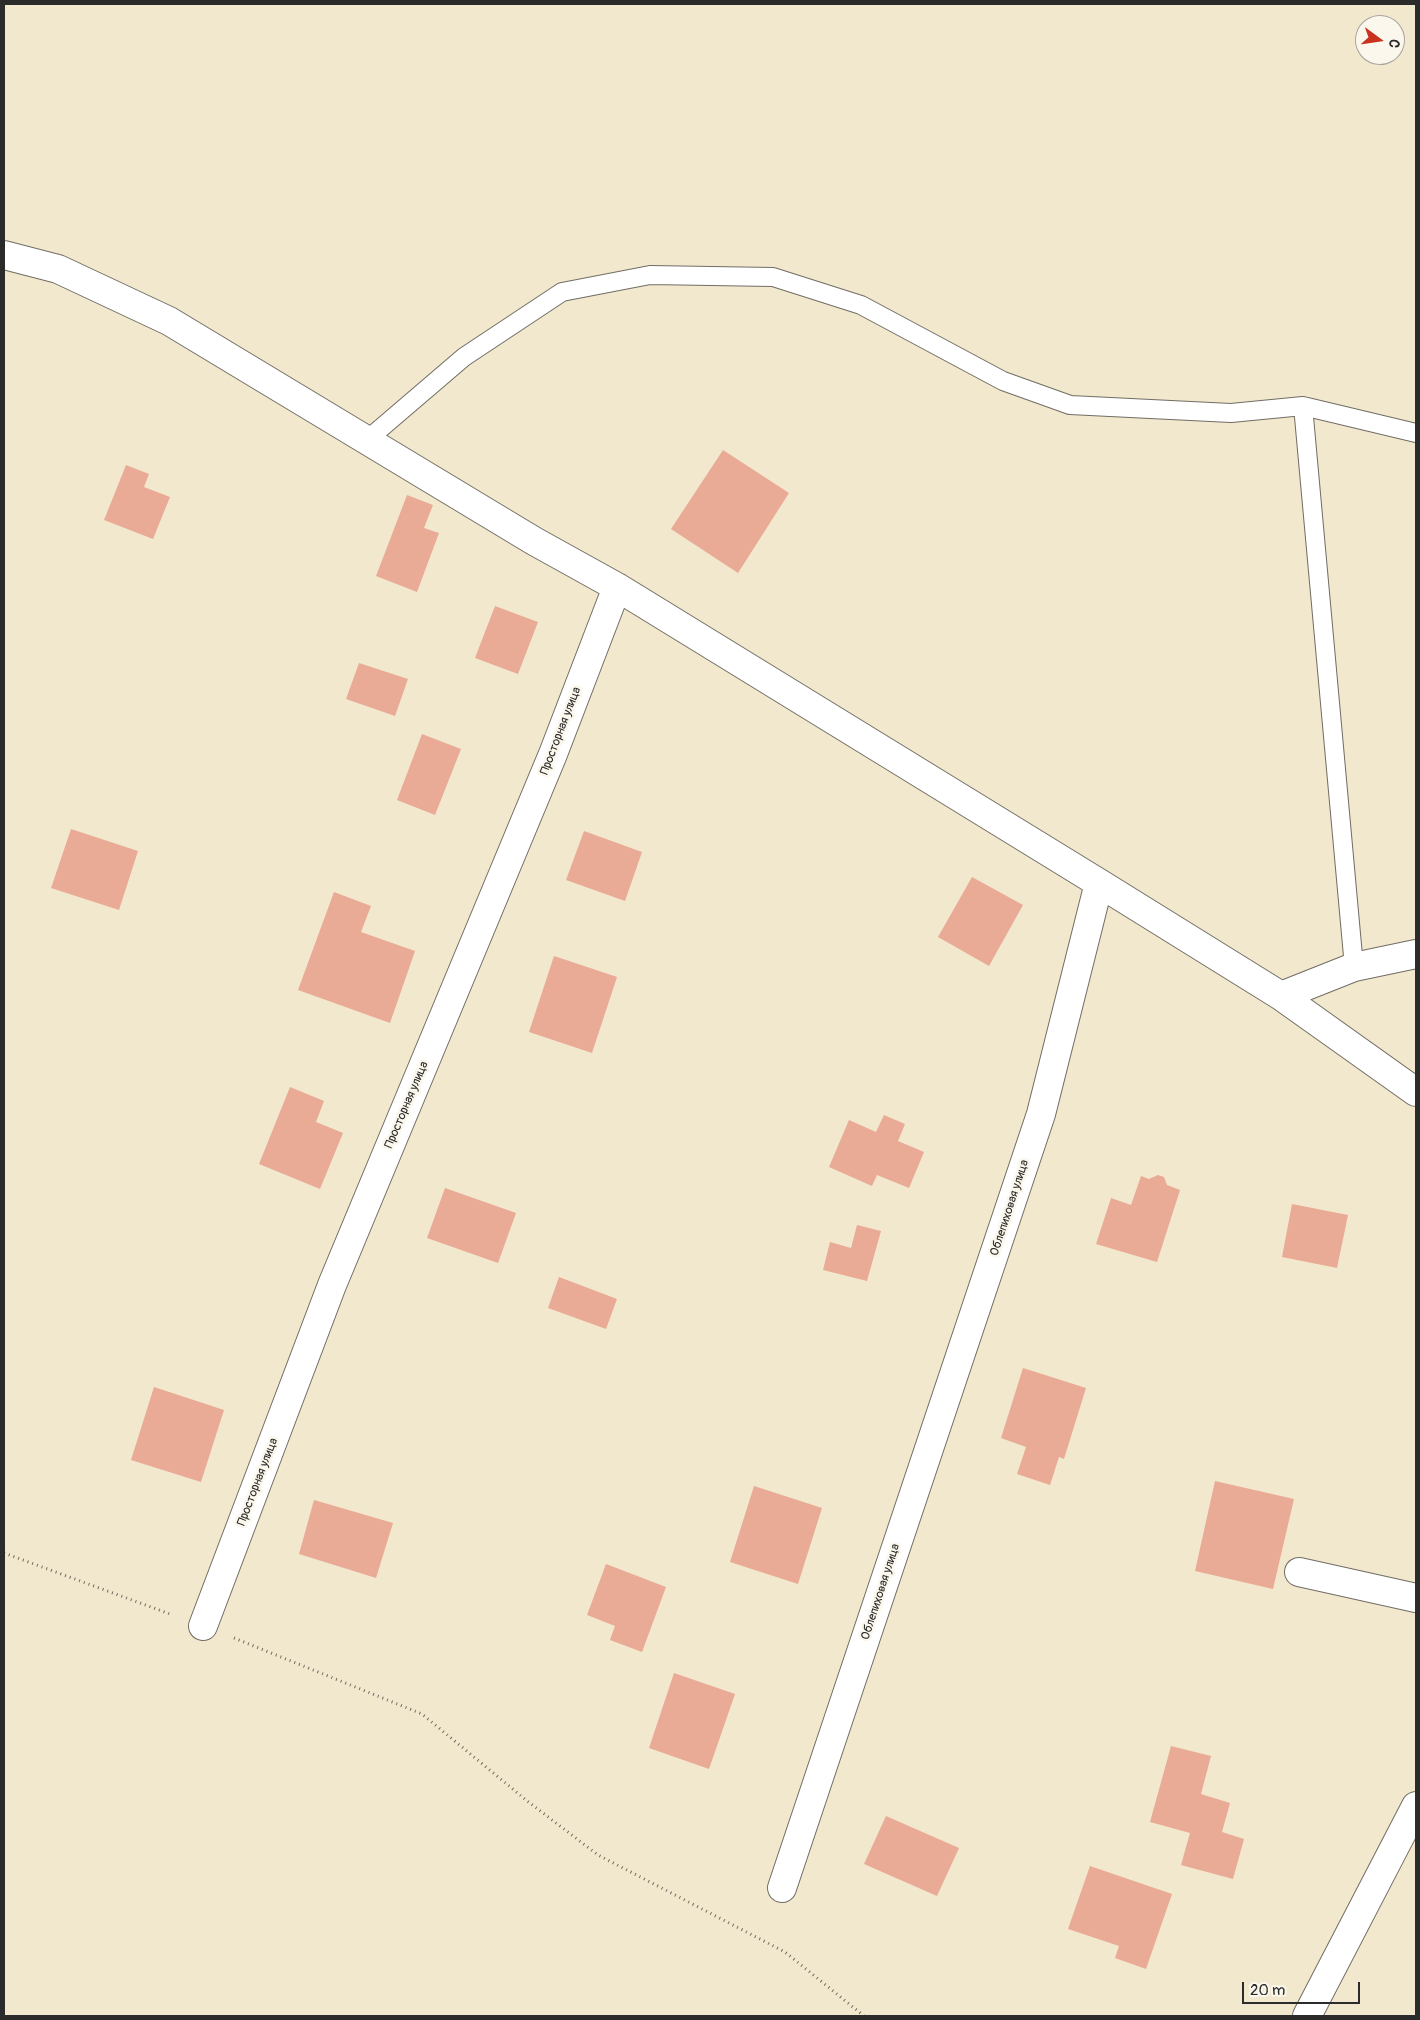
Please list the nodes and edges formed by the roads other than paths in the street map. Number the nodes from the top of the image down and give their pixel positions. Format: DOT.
graph roads {
  1 [pos="4,255"];
  2 [pos="1303,406"];
  3 [pos="1416,433"];
  4 [pos="366,440"];
  5 [pos="616,587"];
  6 [pos="1099,883"];
  7 [pos="1416,954"];
  8 [pos="1354,967"];
  9 [pos="1281,996"];
  10 [pos="1416,1092"];
  11 [pos="1299,1572"];
  12 [pos="1416,1598"];
  13 [pos="203,1626"];
  14 [pos="1416,1806"];
  15 [pos="782,1888"];
  16 [pos="1308,2016"];
  1 -- 4 [label="street"];
  2 -- 3 [label="lane"];
  2 -- 4 [label="lane"];
  2 -- 8 [label="lane"];
  4 -- 5 [label="street"];
  5 -- 6 [label="street"];
  5 -- 13 [label="street, Просторная улица"];
  6 -- 9 [label="street"];
  6 -- 15 [label="street, Облепиховая улица"];
  7 -- 8 [label="street"];
  8 -- 9 [label="street"];
  9 -- 10 [label="street"];
  11 -- 12 [label="street"];
  14 -- 16 [label="street"];
}
